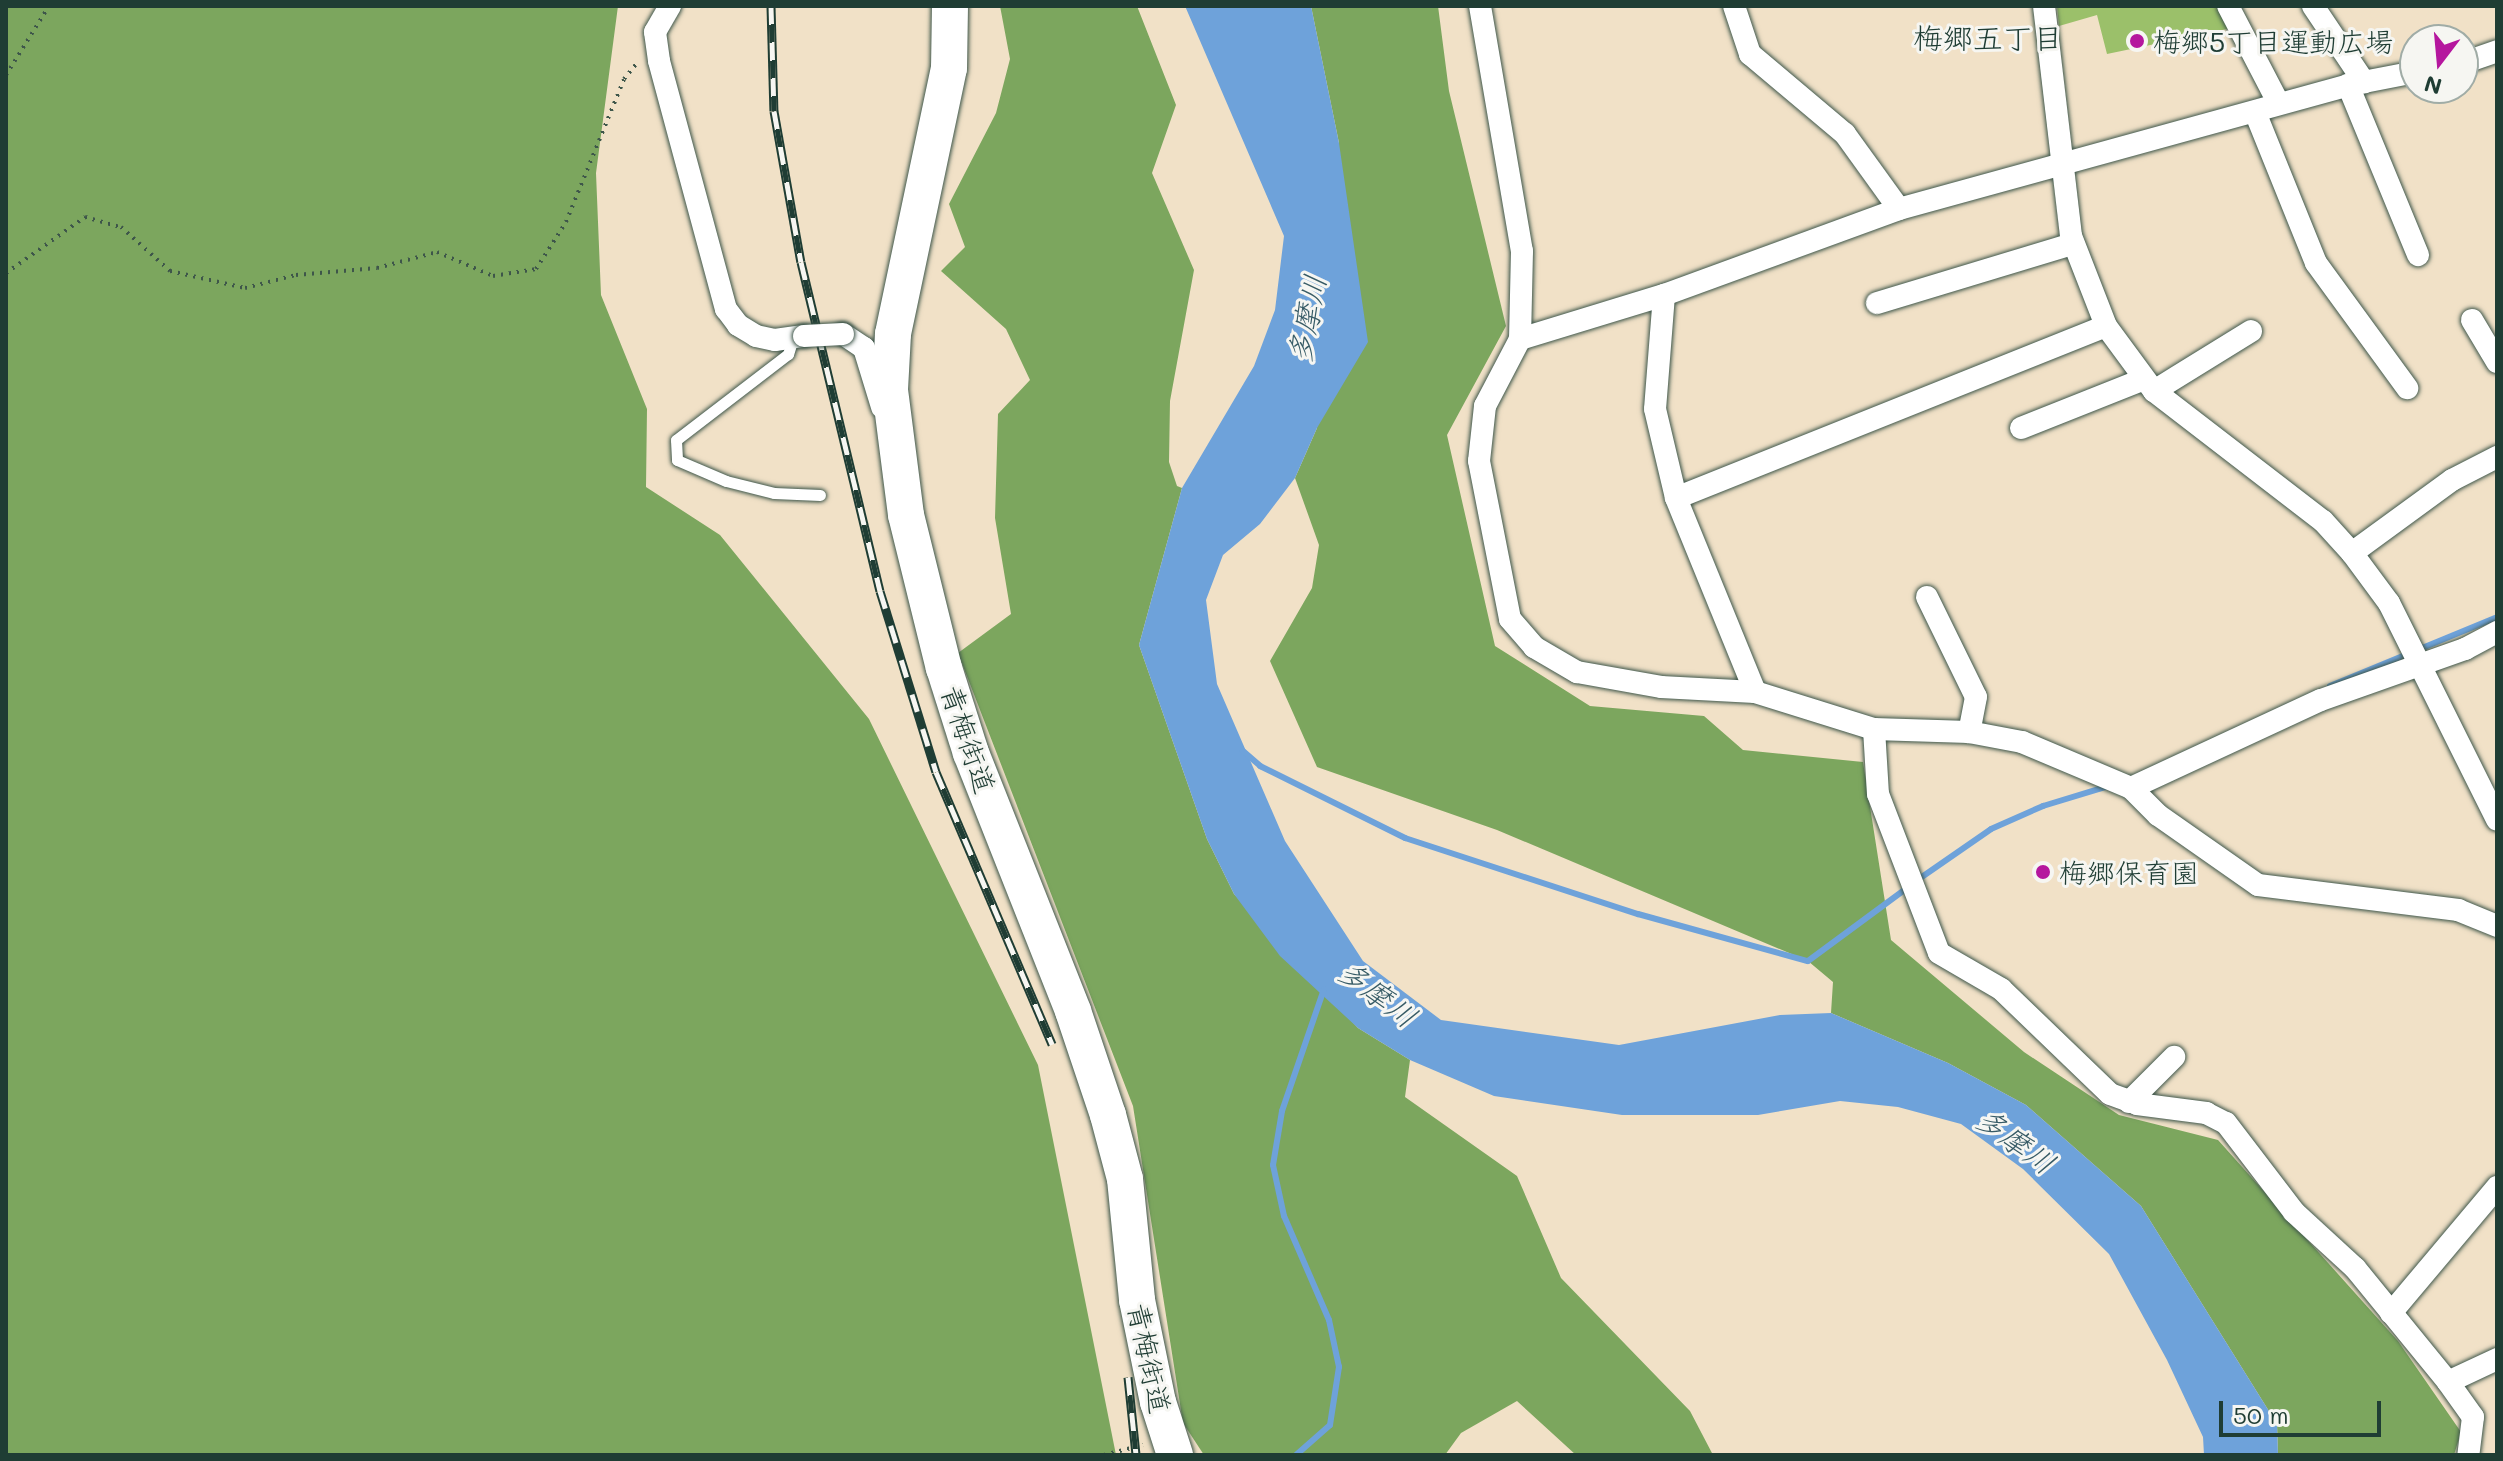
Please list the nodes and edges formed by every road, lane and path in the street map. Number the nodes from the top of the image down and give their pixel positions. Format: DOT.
graph roads {
  1 [pos="49,6"];
  2 [pos="670,6"];
  3 [pos="950,6"];
  4 [pos="1480,6"];
  5 [pos="1734,6"];
  6 [pos="2044,6"];
  7 [pos="2228,6"];
  8 [pos="2313,6"];
  9 [pos="656,40"];
  10 [pos="6,75"];
  11 [pos="2399,75"];
  12 [pos="2356,83"];
  13 [pos="2279,104"];
  14 [pos="2255,112"];
  15 [pos="2061,167"];
  16 [pos="1899,209"];
  17 [pos="2073,244"];
  18 [pos="2418,255"];
  19 [pos="6,273"];
  20 [pos="1664,295"];
  21 [pos="1877,303"];
  22 [pos="2472,320"];
  23 [pos="2106,326"];
  24 [pos="2251,331"];
  25 [pos="798,337"];
  26 [pos="1520,339"];
  27 [pos="2497,362"];
  28 [pos="2149,385"];
  29 [pos="2407,388"];
  30 [pos="2021,428"];
  31 [pos="895,440"];
  32 [pos="2497,457"];
  33 [pos="820,495"];
  34 [pos="1676,498"];
  35 [pos="2352,553"];
  36 [pos="1927,597"];
  37 [pos="2497,632"];
  38 [pos="2420,665"];
  39 [pos="1755,692"];
  40 [pos="1874,729"];
  41 [pos="1969,732"];
  42 [pos="2131,788"];
  43 [pos="2497,820"];
  44 [pos="2497,926"];
  45 [pos="2174,1057"];
  46 [pos="2129,1102"];
  47 [pos="2497,1187"];
  48 [pos="2391,1313"];
  49 [pos="2497,1359"];
  50 [pos="2448,1382"];
  51 [pos="1173,1452"];
  52 [pos="1104,1455"];
  53 [pos="2468,1455"];
  1 -- 10 [label="path"];
  2 -- 9 [label="street"];
  3 -- 31 [label="highway, 青梅街道"];
  4 -- 26 [label="street"];
  5 -- 16 [label="street"];
  6 -- 15 [label="street"];
  7 -- 13 [label="street"];
  8 -- 12 [label="street"];
  9 -- 19 [label="path"];
  9 -- 25 [label="street"];
  11 -- 12 [label="street"];
  12 -- 13 [label="street"];
  12 -- 18 [label="street"];
  13 -- 14 [label="street"];
  14 -- 15 [label="street"];
  14 -- 29 [label="street"];
  15 -- 16 [label="street"];
  15 -- 17 [label="street"];
  16 -- 20 [label="street"];
  17 -- 21 [label="street"];
  17 -- 23 [label="street"];
  20 -- 26 [label="street"];
  20 -- 34 [label="street"];
  22 -- 27 [label="street"];
  23 -- 28 [label="street"];
  23 -- 34 [label="street"];
  24 -- 28 [label="street"];
  25 -- 31 [label="street, bridge"];
  25 -- 33 [label="lane"];
  26 -- 39 [label="street"];
  28 -- 30 [label="street"];
  28 -- 35 [label="street"];
  31 -- 51 [label="highway, 青梅街道"];
  32 -- 35 [label="street"];
  34 -- 39 [label="street"];
  35 -- 38 [label="street"];
  36 -- 41 [label="street"];
  37 -- 38 [label="street"];
  38 -- 42 [label="street"];
  38 -- 43 [label="street"];
  39 -- 40 [label="street"];
  40 -- 41 [label="street"];
  40 -- 46 [label="street"];
  41 -- 42 [label="street"];
  42 -- 44 [label="street"];
  45 -- 46 [label="street"];
  46 -- 48 [label="street"];
  47 -- 48 [label="street"];
  48 -- 50 [label="street"];
  49 -- 50 [label="street"];
  50 -- 53 [label="street"];
  51 -- 52 [label="path"];
}
